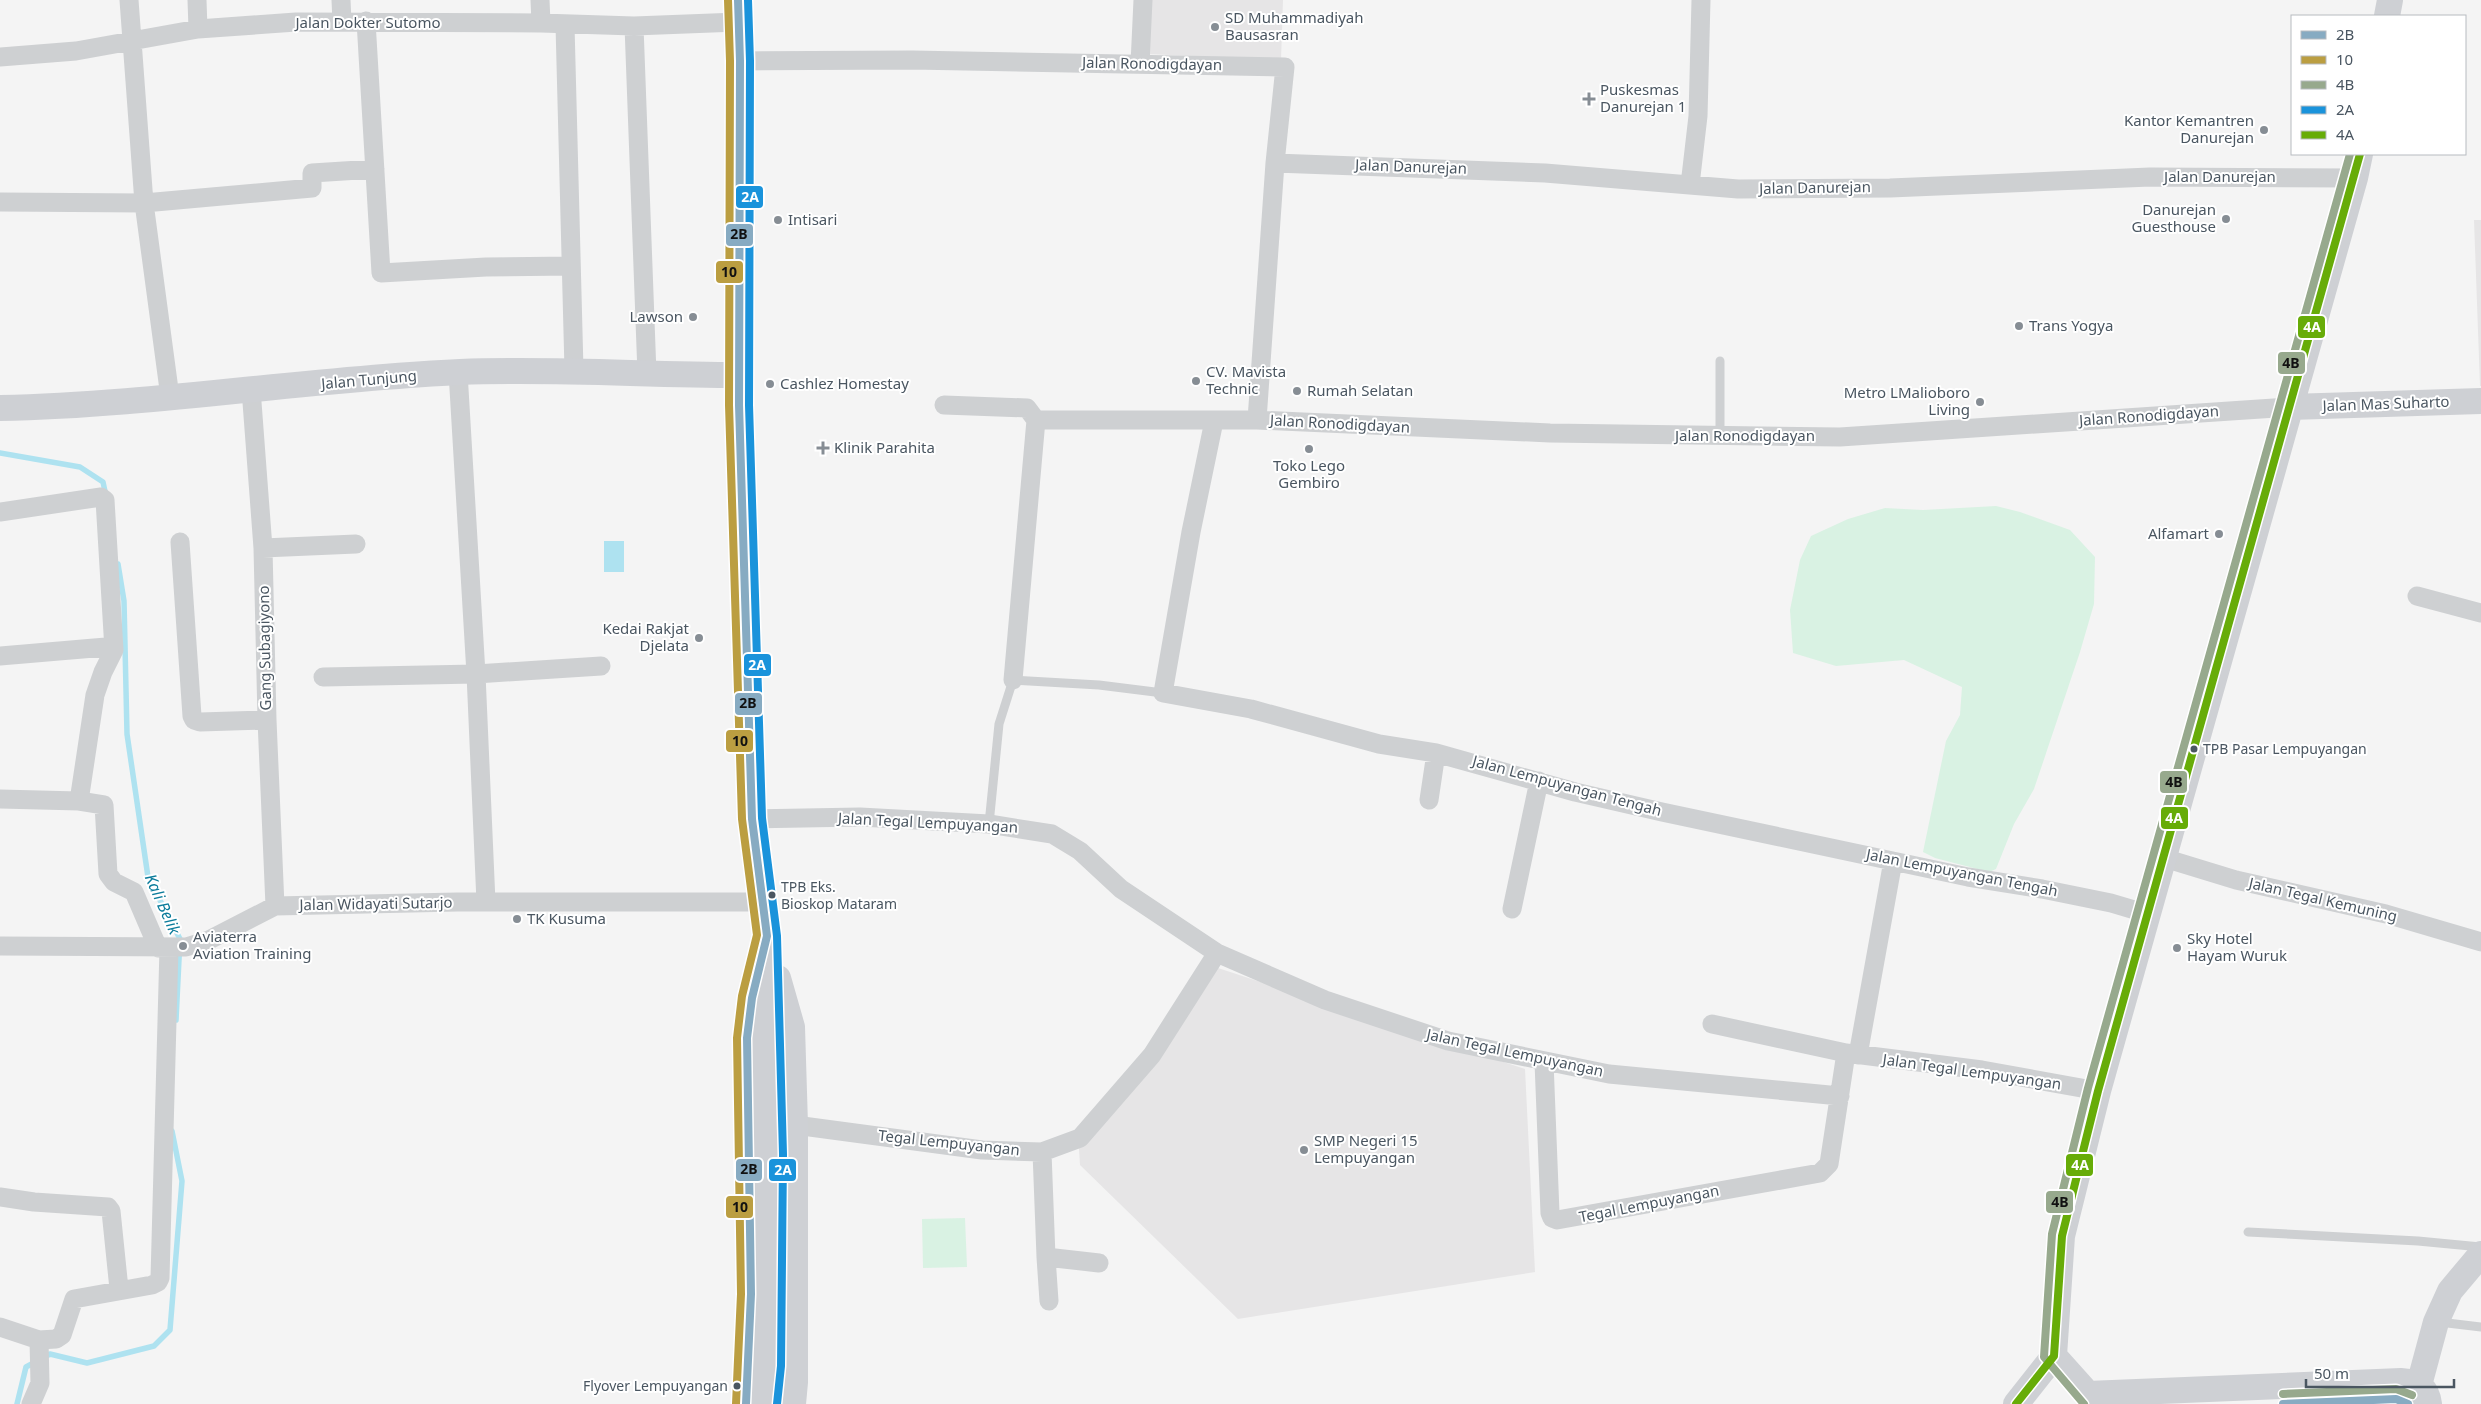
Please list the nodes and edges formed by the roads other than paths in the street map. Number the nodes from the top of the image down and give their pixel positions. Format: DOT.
graph roads {
  1 [pos="129,0"];
  2 [pos="197,0"];
  3 [pos="341,0"];
  4 [pos="540,0"];
  5 [pos="1143,0"];
  6 [pos="1701,0"];
  7 [pos="2390,0"];
  8 [pos="738,11"];
  9 [pos="2387,15"];
  10 [pos="366,21"];
  11 [pos="342,22"];
  12 [pos="541,23"];
  13 [pos="565,25"];
  14 [pos="634,26"];
  15 [pos="198,29"];
  16 [pos="132,42"];
  17 [pos="0,57"];
  18 [pos="740,61"];
  19 [pos="1140,64"];
  20 [pos="1275,164"];
  21 [pos="2358,166"];
  22 [pos="376,169"];
  23 [pos="1690,185"];
  24 [pos="0,202"];
  25 [pos="144,203"];
  26 [pos="571,266"];
  27 [pos="1720,361"];
  28 [pos="574,370"];
  29 [pos="458,372"];
  30 [pos="647,374"];
  31 [pos="739,375"];
  32 [pos="251,389"];
  33 [pos="170,397"];
  34 [pos="2481,401"];
  35 [pos="944,405"];
  36 [pos="2290,407"];
  37 [pos="1,408"];
  38 [pos="1036,420"];
  39 [pos="1257,420"];
  40 [pos="1214,421"];
  41 [pos="1720,436"];
  42 [pos="0,512"];
  43 [pos="180,542"];
  44 [pos="356,544"];
  45 [pos="263,548"];
  46 [pos="2417,596"];
  47 [pos="2481,614"];
  48 [pos="106,646"];
  49 [pos="0,656"];
  50 [pos="601,666"];
  51 [pos="476,674"];
  52 [pos="323,677"];
  53 [pos="1013,680"];
  54 [pos="1163,693"];
  55 [pos="267,720"];
  56 [pos="1436,753"];
  57 [pos="1539,781"];
  58 [pos="0,799"];
  59 [pos="1429,800"];
  60 [pos="79,801"];
  61 [pos="752,819"];
  62 [pos="989,824"];
  63 [pos="2164,858"];
  64 [pos="1893,860"];
  65 [pos="486,902"];
  66 [pos="762,902"];
  67 [pos="275,906"];
  68 [pos="1512,909"];
  69 [pos="2148,914"];
  70 [pos="767,936"];
  71 [pos="2481,942"];
  72 [pos="0,946"];
  73 [pos="171,948"];
  74 [pos="1217,953"];
  75 [pos="1712,1024"];
  76 [pos="1852,1054"];
  77 [pos="1544,1062"];
  78 [pos="2098,1091"];
  79 [pos="1840,1096"];
  80 [pos="795,1125"];
  81 [pos="1042,1152"];
  82 [pos="0,1197"];
  83 [pos="2248,1232"];
  84 [pos="2481,1247"];
  85 [pos="2481,1254"];
  86 [pos="1046,1256"];
  87 [pos="1099,1263"];
  88 [pos="119,1289"];
  89 [pos="1049,1301"];
  90 [pos="2436,1322"];
  91 [pos="0,1327"];
  92 [pos="2481,1327"];
  93 [pos="39,1345"];
  94 [pos="2054,1356"];
  95 [pos="2419,1398"];
  96 [pos="2093,1399"];
  97 [pos="31,1404"];
  98 [pos="746,1404"];
  99 [pos="767,1404"];
  100 [pos="793,1404"];
  101 [pos="2016,1404"];
  102 [pos="2283,1404"];
  1 -- 16 [label="street"];
  2 -- 15 [label="street"];
  3 -- 11 [label="street"];
  4 -- 12 [label="street"];
  5 -- 19 [label="street"];
  6 -- 23 [label="street"];
  7 -- 9 [label="street"];
  8 -- 14 [label="street, Jalan Dokter Sutomo"];
  8 -- 18 [label="street, Jalan Dokter Sutomo"];
  10 -- 11 [label="street, Jalan Dokter Sutomo"];
  10 -- 12 [label="street, Jalan Dokter Sutomo"];
  10 -- 22 [label="street"];
  11 -- 15 [label="street, Jalan Dokter Sutomo"];
  12 -- 13 [label="street, Jalan Dokter Sutomo"];
  13 -- 14 [label="street, Jalan Dokter Sutomo"];
  13 -- 26 [label="street"];
  14 -- 30 [label="street"];
  15 -- 16 [label="street, Jalan Dokter Sutomo"];
  16 -- 17 [label="street, Jalan Dokter Sutomo"];
  16 -- 25 [label="street"];
  18 -- 19 [label="street, Jalan Ronodigdayan"];
  18 -- 31 [label="street, Jalan Dokter Sutomo"];
  19 -- 20 [label="street, Jalan Ronodigdayan"];
  20 -- 23 [label="street, Jalan Danurejan"];
  20 -- 39 [label="street, Jalan Ronodigdayan"];
  21 -- 23 [label="street, Jalan Danurejan"];
  21 -- 36 [label="street"];
  22 -- 25 [label="street"];
  22 -- 26 [label="street"];
  24 -- 25 [label="street"];
  25 -- 33 [label="street"];
  26 -- 28 [label="street"];
  27 -- 41 [label="lane"];
  28 -- 29 [label="street, Jalan Tunjung"];
  28 -- 30 [label="street, Jalan Tunjung"];
  29 -- 32 [label="street, Jalan Tunjung"];
  29 -- 51 [label="street"];
  30 -- 31 [label="street, Jalan Tunjung"];
  31 -- 61 [label="street, Jalan Dokter Sutomo"];
  32 -- 33 [label="street, Jalan Tunjung"];
  32 -- 45 [label="street, Gang Subagiyono"];
  33 -- 37 [label="street, Jalan Tunjung"];
  34 -- 36 [label="street, Jalan Mas Suharto"];
  35 -- 38 [label="street"];
  36 -- 41 [label="street, Jalan Ronodigdayan"];
  36 -- 63 [label="street"];
  38 -- 40 [label="street"];
  38 -- 53 [label="street"];
  39 -- 40 [label="street"];
  39 -- 41 [label="street, Jalan Ronodigdayan"];
  40 -- 54 [label="street"];
  42 -- 60 [label="street"];
  43 -- 55 [label="street"];
  44 -- 45 [label="street"];
  45 -- 55 [label="street, Gang Subagiyono"];
  46 -- 47 [label="street"];
  48 -- 49 [label="street"];
  50 -- 51 [label="street"];
  51 -- 52 [label="street"];
  51 -- 65 [label="street"];
  53 -- 54 [label="lane, Jalan Lempuyangan Tengah"];
  53 -- 62 [label="lane"];
  54 -- 56 [label="street, Jalan Lempuyangan Tengah"];
  55 -- 67 [label="street, Gang Subagiyono"];
  56 -- 57 [label="street, Jalan Lempuyangan Tengah"];
  56 -- 59 [label="street"];
  57 -- 64 [label="street, Jalan Lempuyangan Tengah"];
  57 -- 68 [label="street"];
  58 -- 60 [label="street"];
  60 -- 73 [label="street"];
  61 -- 62 [label="street, Jalan Tegal Lempuyangan"];
  61 -- 66 [label="street, Jalan Dokter Sutomo"];
  62 -- 74 [label="street, Jalan Tegal Lempuyangan"];
  63 -- 69 [label="street"];
  63 -- 71 [label="street, Jalan Tegal Kemuning"];
  64 -- 69 [label="street, Jalan Lempuyangan Tengah"];
  64 -- 76 [label="street"];
  65 -- 66 [label="street, Jalan Widayati Sutarjo"];
  65 -- 67 [label="street, Jalan Widayati Sutarjo"];
  66 -- 70 [label="street, Jalan Dokter Sutomo"];
  67 -- 73 [label="street, Jalan Widayati Sutarjo"];
  69 -- 78 [label="street"];
  70 -- 80 [label="street, Jalan Dokter Sutomo"];
  70 -- 98 [label="street, Jalan Dokter Sutomo"];
  70 -- 99 [label="street, Jalan Dokter Sutomo"];
  72 -- 73 [label="street, Jalan Widayati Sutarjo"];
  73 -- 88 [label="street"];
  74 -- 77 [label="street, Jalan Tegal Lempuyangan"];
  74 -- 81 [label="street, Tegal Lempuyangan"];
  75 -- 76 [label="street, Jalan Tegal Lempuyangan"];
  76 -- 78 [label="street, Jalan Tegal Lempuyangan"];
  76 -- 79 [label="street"];
  77 -- 79 [label="street, Jalan Tegal Lempuyangan"];
  77 -- 79 [label="street, Tegal Lempuyangan"];
  78 -- 94 [label="street"];
  80 -- 81 [label="street, Tegal Lempuyangan"];
  80 -- 100 [label="street, Jalan Dokter Sutomo"];
  81 -- 86 [label="street"];
  82 -- 88 [label="street"];
  83 -- 84 [label="lane"];
  85 -- 90 [label="street"];
  86 -- 87 [label="street"];
  86 -- 89 [label="street"];
  88 -- 93 [label="street"];
  90 -- 92 [label="lane"];
  90 -- 95 [label="street"];
  91 -- 93 [label="street"];
  93 -- 97 [label="street"];
  94 -- 96 [label="street"];
  94 -- 101 [label="street"];
  95 -- 96 [label="street"];
  95 -- 102 [label="street"];
}
